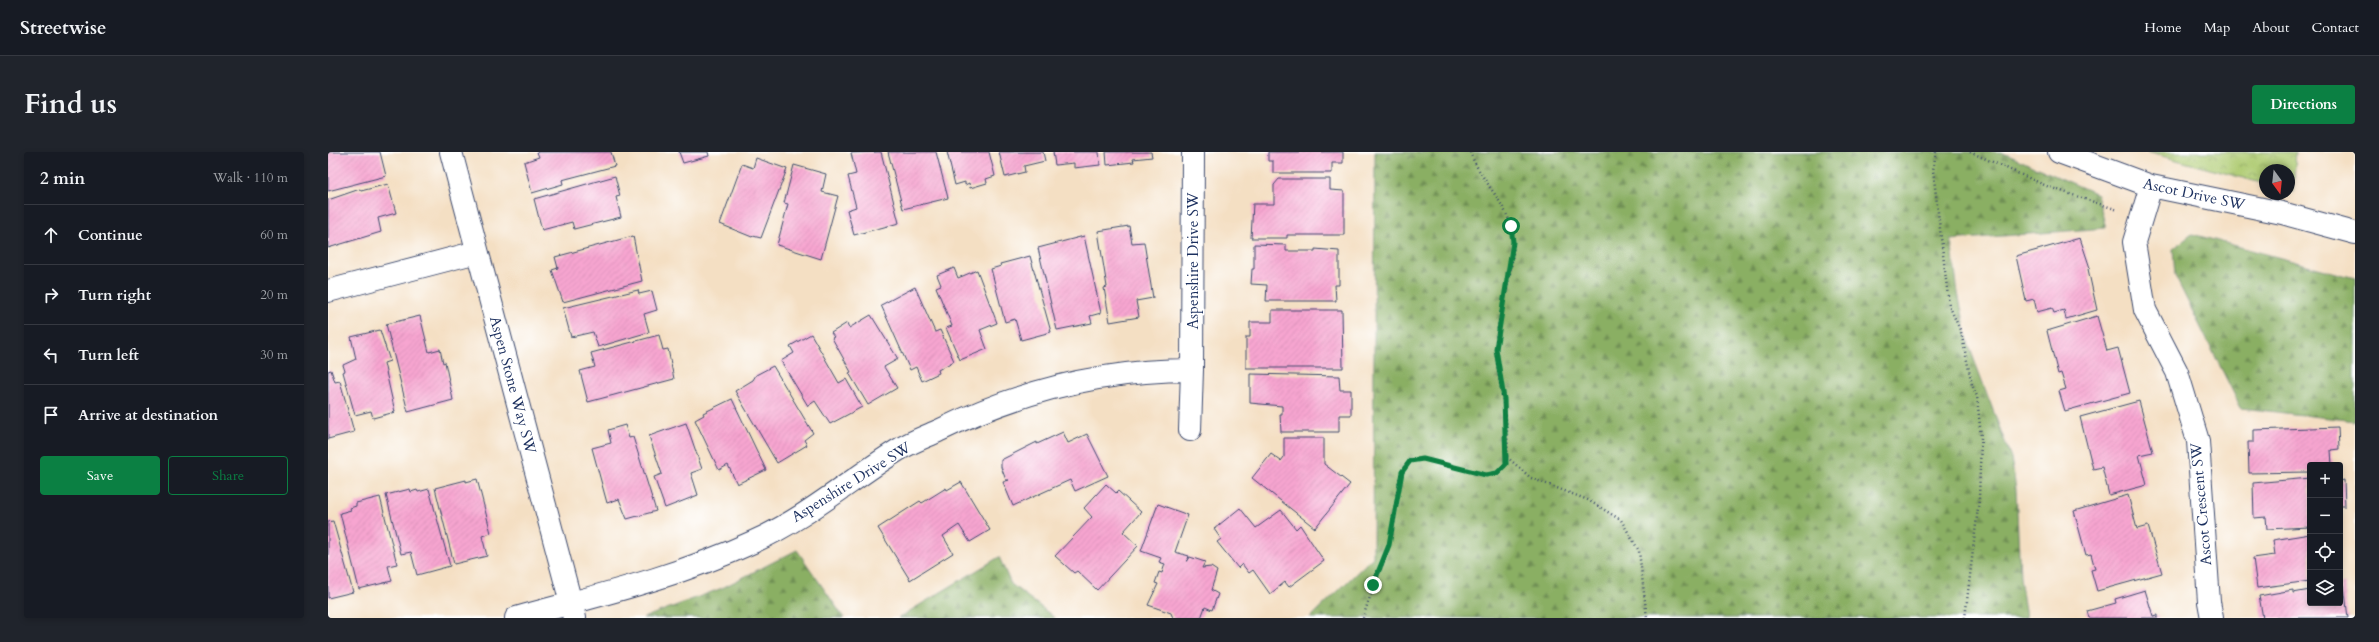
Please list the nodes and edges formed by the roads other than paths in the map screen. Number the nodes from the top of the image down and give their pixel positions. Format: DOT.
graph roads {
  1 [pos="451,152"];
  2 [pos="1193,152"];
  3 [pos="2058,152"];
  4 [pos="2150,186"];
  5 [pos="2355,233"];
  6 [pos="477,252"];
  7 [pos="328,291"];
  8 [pos="1192,370"];
  9 [pos="1190,430"];
  10 [pos="573,610"];
  11 [pos="516,618"];
  12 [pos="2212,618"];
  1 -- 6 [label="street, Aspen Stone Way SW"];
  2 -- 8 [label="street, Aspenshire Drive SW"];
  3 -- 4 [label="street, Ascot Drive SW"];
  4 -- 5 [label="street, Ascot Drive SW"];
  4 -- 12 [label="street, Ascot Crescent SW"];
  6 -- 7 [label="street"];
  6 -- 10 [label="street, Aspen Stone Way SW"];
  8 -- 9 [label="street, Aspenshire Drive SW"];
  8 -- 10 [label="street, Aspenshire Drive SW"];
  10 -- 11 [label="street, Aspenshire Drive SW"];
}
